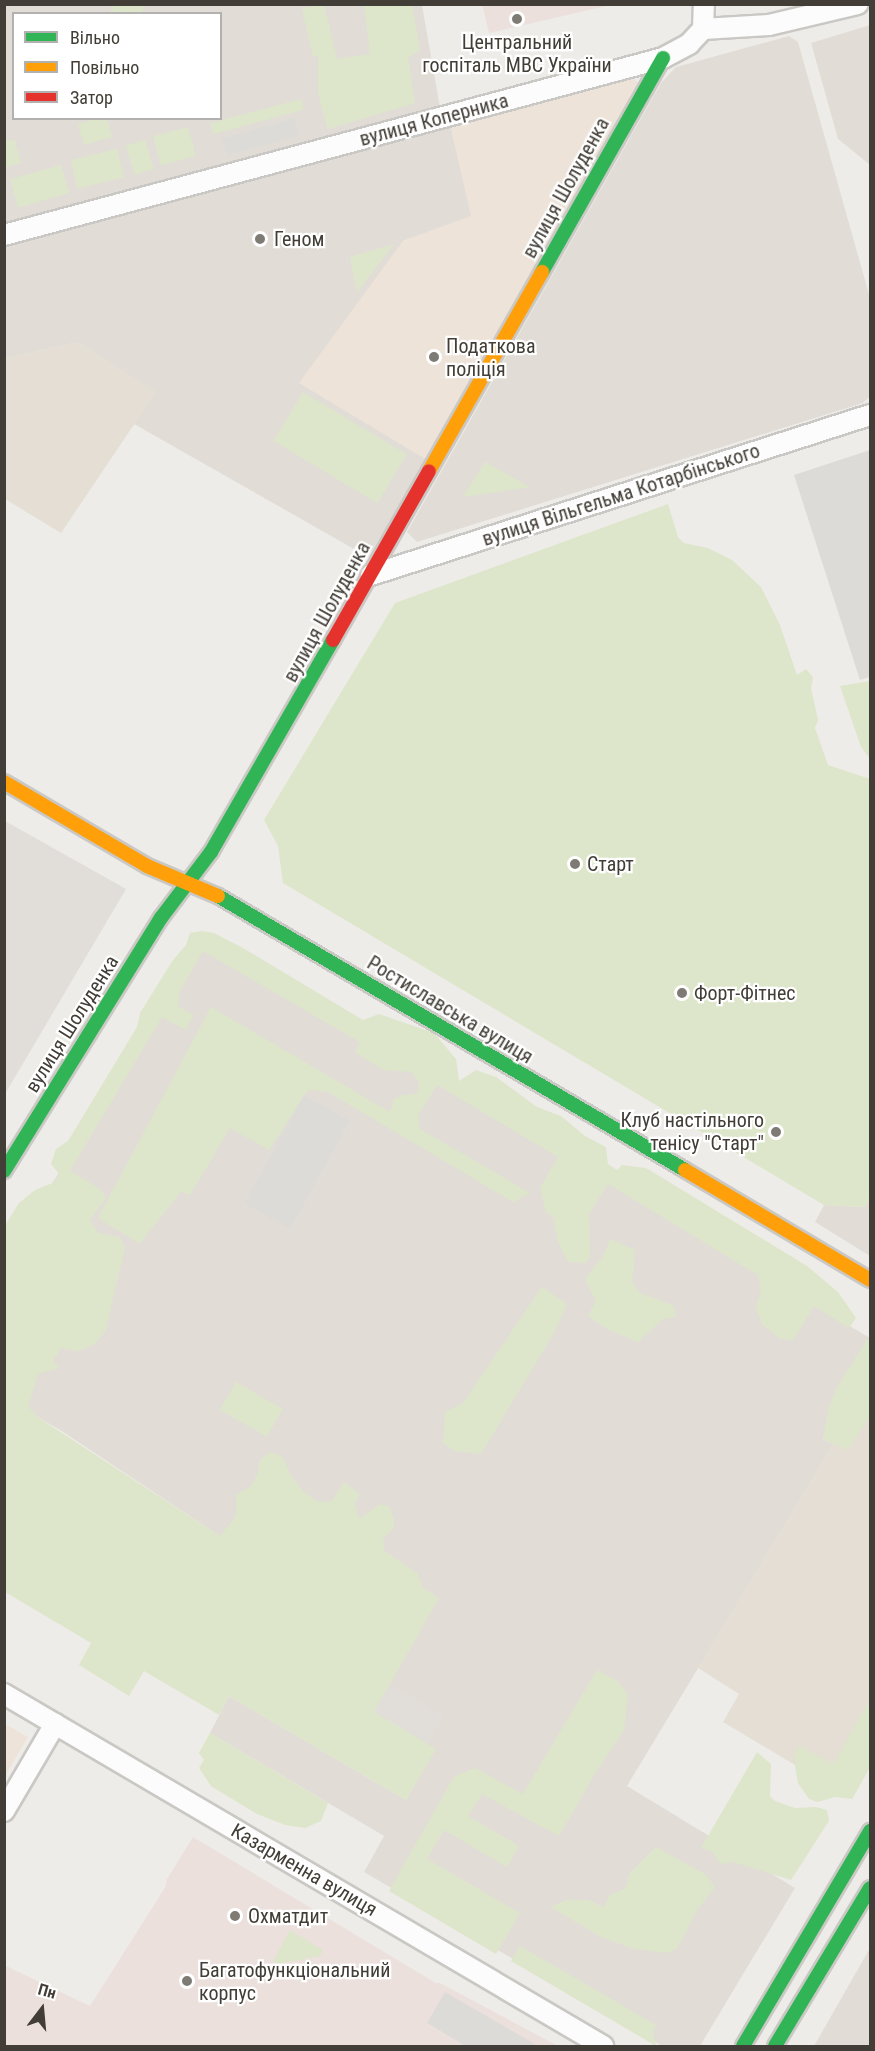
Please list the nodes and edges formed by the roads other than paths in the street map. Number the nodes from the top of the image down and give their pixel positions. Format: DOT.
graph roads {
  1 [pos="704,4"];
  2 [pos="858,4"];
  3 [pos="703,28"];
  4 [pos="663,58"];
  5 [pos="4,235"];
  6 [pos="870,415"];
  7 [pos="371,575"];
  8 [pos="4,782"];
  9 [pos="188,884"];
  10 [pos="4,1171"];
  11 [pos="870,1280"];
  12 [pos="4,1694"];
  13 [pos="55,1724"];
  14 [pos="4,1811"];
  15 [pos="870,1831"];
  16 [pos="870,1888"];
  17 [pos="603,2046"];
  18 [pos="743,2046"];
  19 [pos="776,2046"];
  1 -- 3 [label="street"];
  2 -- 3 [label="street"];
  3 -- 4 [label="street, вулиця Коперника"];
  4 -- 5 [label="street, вулиця Коперника"];
  4 -- 7 [label="street, вулиця Шолуденка"];
  6 -- 7 [label="street, вулиця Вільгельма Котарбінського"];
  7 -- 9 [label="street, вулиця Шолуденка"];
  8 -- 9 [label="street, Ростиславська вулиця"];
  9 -- 10 [label="street, вулиця Шолуденка"];
  9 -- 11 [label="street, Ростиславська вулиця"];
  12 -- 13 [label="street, Казарменна вулиця"];
  13 -- 14 [label="street"];
  13 -- 17 [label="street, Казарменна вулиця"];
  15 -- 18 [label="street"];
  16 -- 19 [label="street"];
}
